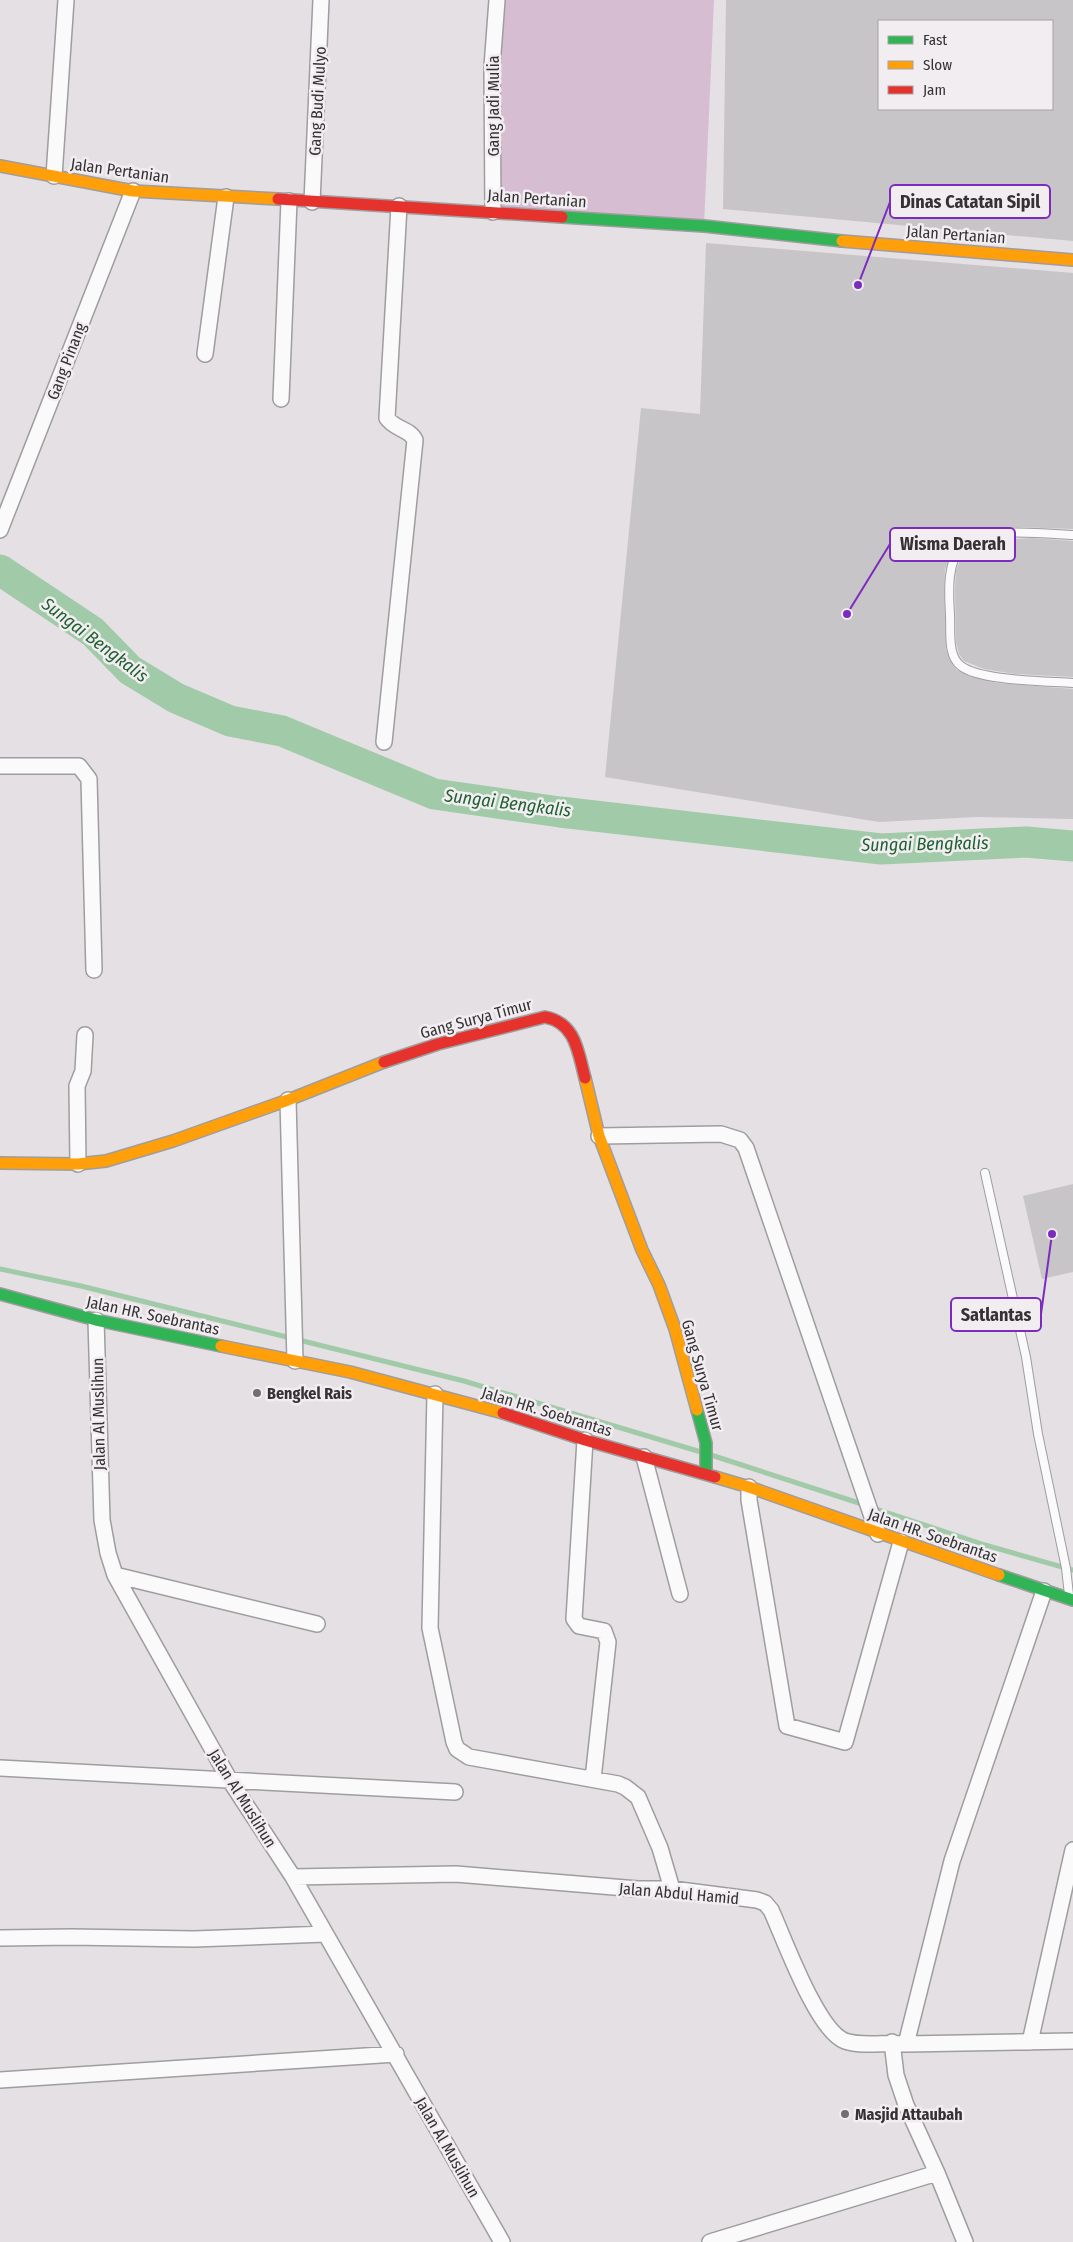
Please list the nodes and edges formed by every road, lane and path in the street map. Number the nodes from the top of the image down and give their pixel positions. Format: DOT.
graph roads {
  1 [pos="66,0"];
  2 [pos="321,0"];
  3 [pos="497,0"];
  4 [pos="0,166"];
  5 [pos="54,176"];
  6 [pos="133,191"];
  7 [pos="226,197"];
  8 [pos="289,201"];
  9 [pos="312,202"];
  10 [pos="399,206"];
  11 [pos="493,212"];
  12 [pos="1073,260"];
  13 [pos="205,354"];
  14 [pos="281,399"];
  15 [pos="0,530"];
  16 [pos="1073,534"];
  17 [pos="1073,683"];
  18 [pos="384,742"];
  19 [pos="0,766"];
  20 [pos="94,970"];
  21 [pos="85,1035"];
  22 [pos="288,1100"];
  23 [pos="599,1136"];
  24 [pos="0,1163"];
  25 [pos="78,1164"];
  26 [pos="985,1174"];
  27 [pos="0,1294"];
  28 [pos="96,1320"];
  29 [pos="295,1361"];
  30 [pos="435,1394"];
  31 [pos="585,1440"];
  32 [pos="644,1457"];
  33 [pos="706,1468"];
  34 [pos="749,1487"];
  35 [pos="878,1534"];
  36 [pos="901,1542"];
  37 [pos="115,1575"];
  38 [pos="1044,1591"];
  39 [pos="680,1594"];
  40 [pos="1070,1596"];
  41 [pos="317,1624"];
  42 [pos="0,1768"];
  43 [pos="229,1778"];
  44 [pos="593,1779"];
  45 [pos="455,1792"];
  46 [pos="1073,1850"];
  47 [pos="293,1877"];
  48 [pos="672,1889"];
  49 [pos="1066,1917"];
  50 [pos="325,1934"];
  51 [pos="0,1938"];
  52 [pos="1073,2041"];
  53 [pos="1030,2042"];
  54 [pos="899,2043"];
  55 [pos="396,2054"];
  56 [pos="0,2080"];
  57 [pos="937,2173"];
  58 [pos="502,2242"];
  59 [pos="710,2242"];
  60 [pos="965,2242"];
  1 -- 5 [label="street"];
  2 -- 9 [label="street, Gang Budi Mulyo"];
  3 -- 11 [label="street, Gang Jadi Mulia"];
  4 -- 5 [label="street, Jalan Pertanian"];
  5 -- 6 [label="street, Jalan Pertanian"];
  6 -- 7 [label="street, Jalan Pertanian"];
  6 -- 15 [label="street, Gang Pinang"];
  7 -- 8 [label="street, Jalan Pertanian"];
  7 -- 13 [label="street"];
  8 -- 9 [label="street, Jalan Pertanian"];
  8 -- 14 [label="street"];
  9 -- 10 [label="street, Jalan Pertanian"];
  10 -- 11 [label="street, Jalan Pertanian"];
  10 -- 18 [label="street"];
  11 -- 12 [label="street, Jalan Pertanian"];
  16 -- 17 [label="lane"];
  19 -- 20 [label="street"];
  21 -- 25 [label="street"];
  22 -- 23 [label="street, Gang Surya Timur"];
  22 -- 25 [label="street, Gang Surya Timur"];
  22 -- 29 [label="street"];
  23 -- 33 [label="street, Gang Surya Timur"];
  23 -- 35 [label="street"];
  24 -- 25 [label="street, Gang Surya Timur"];
  26 -- 40 [label="lane"];
  27 -- 28 [label="street, Jalan HR. Soebrantas"];
  28 -- 29 [label="street, Jalan HR. Soebrantas"];
  28 -- 37 [label="street, Jalan Al Muslihun"];
  29 -- 30 [label="street, Jalan HR. Soebrantas"];
  30 -- 31 [label="street, Jalan HR. Soebrantas"];
  30 -- 44 [label="street"];
  31 -- 32 [label="street, Jalan HR. Soebrantas"];
  31 -- 44 [label="street"];
  32 -- 33 [label="street, Jalan HR. Soebrantas"];
  32 -- 39 [label="street"];
  33 -- 34 [label="street, Jalan HR. Soebrantas"];
  34 -- 35 [label="street, Jalan HR. Soebrantas"];
  34 -- 36 [label="street"];
  35 -- 36 [label="street, Jalan HR. Soebrantas"];
  36 -- 38 [label="street, Jalan HR. Soebrantas"];
  37 -- 41 [label="street"];
  37 -- 43 [label="street, Jalan Al Muslihun"];
  38 -- 40 [label="street, Jalan HR. Soebrantas"];
  38 -- 54 [label="street"];
  42 -- 43 [label="street"];
  43 -- 45 [label="street"];
  43 -- 47 [label="street, Jalan Al Muslihun"];
  44 -- 48 [label="street"];
  46 -- 49 [label="street"];
  47 -- 48 [label="street, Jalan Abdul Hamid"];
  47 -- 50 [label="street, Jalan Al Muslihun"];
  48 -- 54 [label="street, Jalan Abdul Hamid"];
  49 -- 53 [label="street"];
  50 -- 51 [label="street"];
  50 -- 55 [label="street, Jalan Al Muslihun"];
  52 -- 53 [label="street, Jalan Abdul Hamid"];
  53 -- 54 [label="street, Jalan Abdul Hamid"];
  54 -- 57 [label="street"];
  55 -- 56 [label="street"];
  55 -- 58 [label="street, Jalan Al Muslihun"];
  57 -- 59 [label="street"];
  57 -- 60 [label="street"];
}
